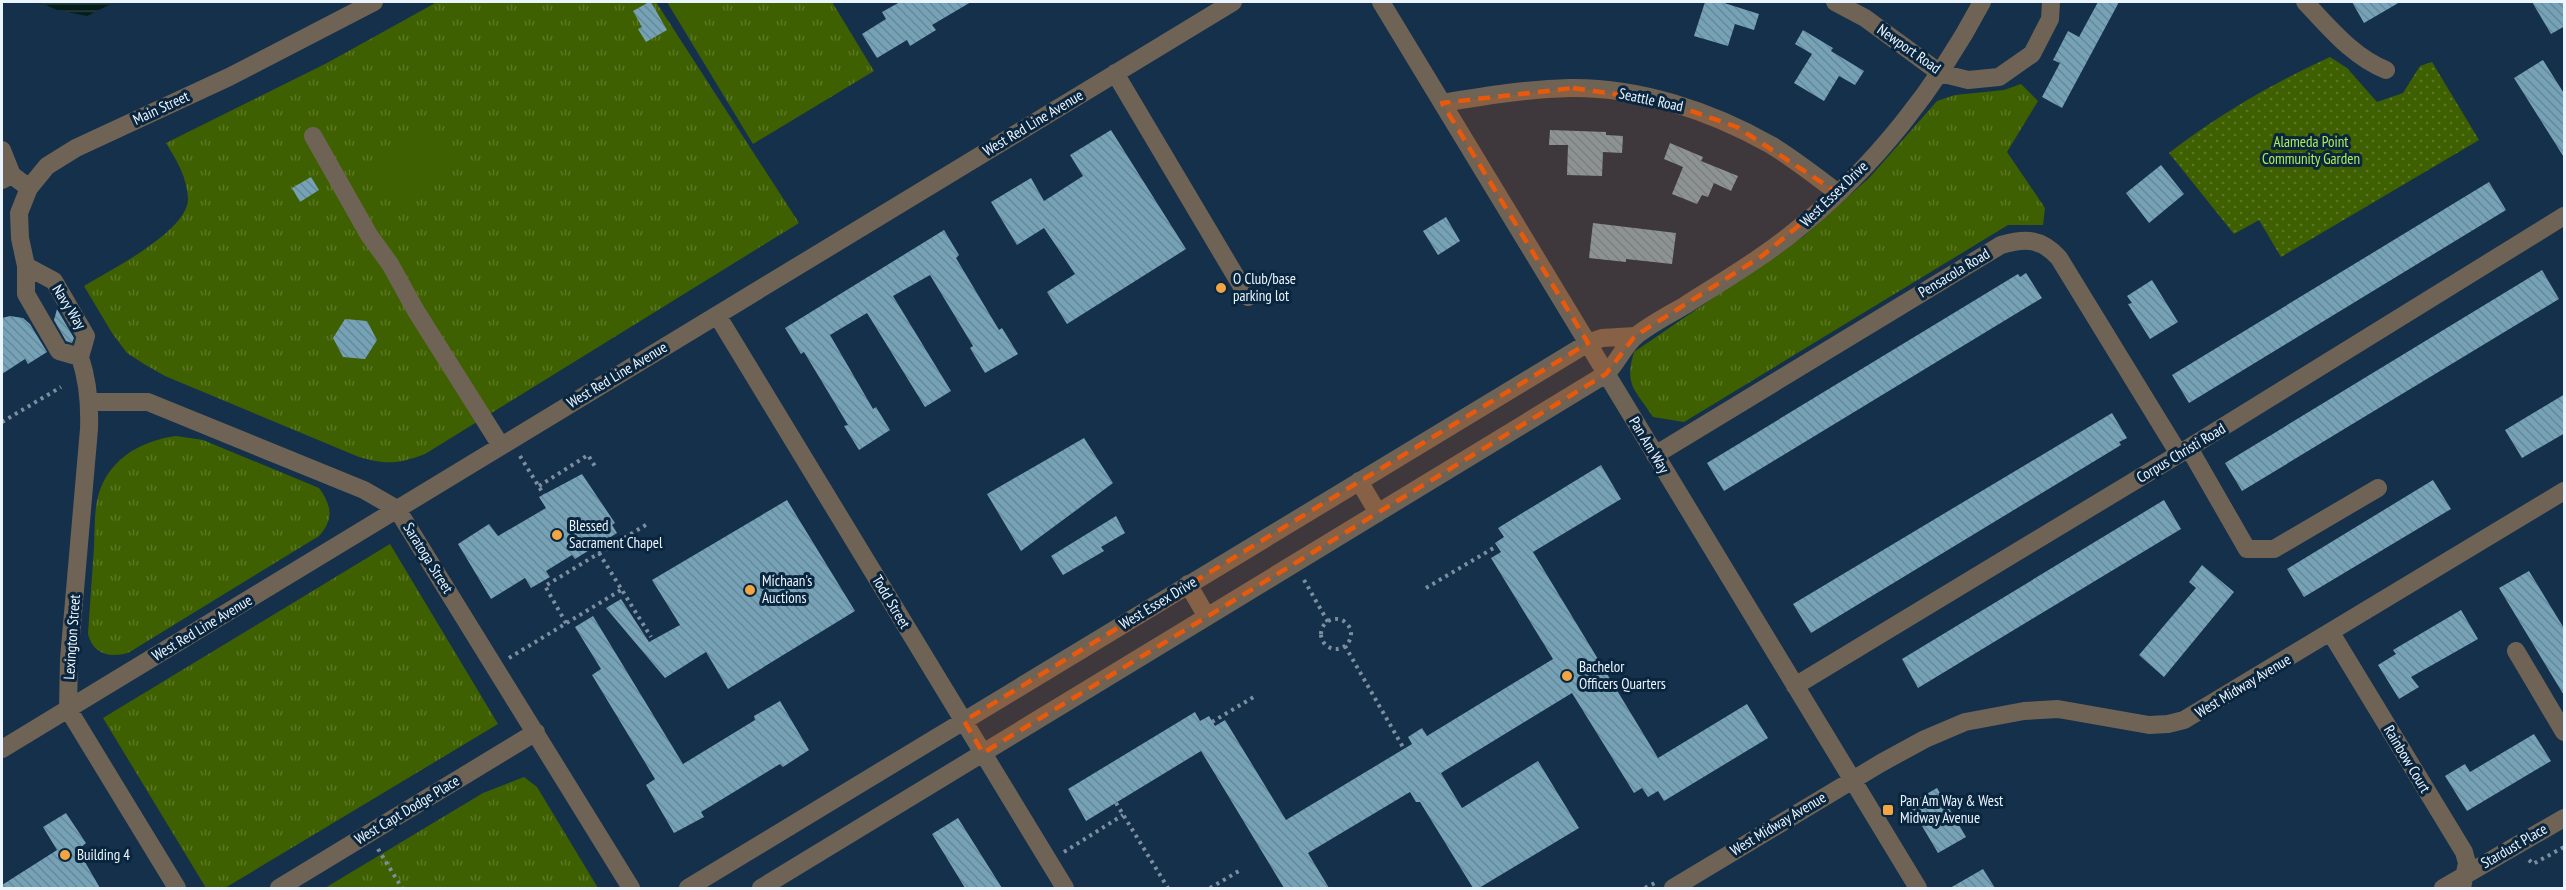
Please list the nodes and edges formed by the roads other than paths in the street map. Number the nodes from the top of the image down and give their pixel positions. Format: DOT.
graph roads {
  1 [pos="374,2"];
  2 [pos="1233,2"];
  3 [pos="1381,2"];
  4 [pos="1835,2"];
  5 [pos="1982,2"];
  6 [pos="2051,2"];
  7 [pos="2306,2"];
  8 [pos="2386,70"];
  9 [pos="1115,73"];
  10 [pos="1940,73"];
  11 [pos="1442,103"];
  12 [pos="313,136"];
  13 [pos="2,150"];
  14 [pos="7,177"];
  15 [pos="29,188"];
  16 [pos="1838,193"];
  17 [pos="2565,216"];
  18 [pos="26,266"];
  19 [pos="1248,297"];
  20 [pos="717,315"];
  21 [pos="1635,336"];
  22 [pos="1588,343"];
  23 [pos="80,357"];
  24 [pos="1606,374"];
  25 [pos="90,402"];
  26 [pos="506,443"];
  27 [pos="2184,451"];
  28 [pos="1655,455"];
  29 [pos="1359,481"];
  30 [pos="2378,488"];
  31 [pos="2565,492"];
  32 [pos="397,509"];
  33 [pos="1378,513"];
  34 [pos="1188,584"];
  35 [pos="1207,617"];
  36 [pos="2331,633"];
  37 [pos="2516,651"];
  38 [pos="1795,686"];
  39 [pos="68,709"];
  40 [pos="964,721"];
  41 [pos="536,732"];
  42 [pos="2565,732"];
  43 [pos="2,749"];
  44 [pos="983,753"];
  45 [pos="1852,780"];
  46 [pos="2565,818"];
  47 [pos="2464,881"];
  48 [pos="1683,886"];
  49 [pos="1062,887"];
  50 [pos="177,888"];
  51 [pos="279,888"];
  52 [pos="631,888"];
  53 [pos="688,888"];
  54 [pos="761,888"];
  55 [pos="1918,888"];
  56 [pos="2443,888"];
  1 -- 15 [label="street, Main Street"];
  2 -- 9 [label="street, West Red Line Avenue"];
  3 -- 11 [label="street, Pan Am Way"];
  4 -- 10 [label="street, Newport Road"];
  5 -- 10 [label="street, West Essex Drive"];
  6 -- 10 [label="street, Newport Road"];
  7 -- 8 [label="street"];
  9 -- 19 [label="street"];
  9 -- 20 [label="street, West Red Line Avenue"];
  10 -- 16 [label="street, West Essex Drive"];
  11 -- 16 [label="street, Seattle Road"];
  11 -- 22 [label="street, Pan Am Way"];
  12 -- 26 [label="street"];
  13 -- 14 [label="street"];
  14 -- 15 [label="street"];
  15 -- 18 [label="street, Main Street"];
  16 -- 21 [label="street, West Essex Drive"];
  17 -- 27 [label="street, Corpus Christi Road"];
  18 -- 23 [label="street, Navy Way"];
  18 -- 23 [label="street, Navy Way"];
  20 -- 26 [label="street, West Red Line Avenue"];
  20 -- 40 [label="street, Todd Street"];
  21 -- 22 [label="street, West Essex Drive"];
  21 -- 24 [label="street, West Essex Drive"];
  22 -- 24 [label="street, Pan Am Way"];
  22 -- 29 [label="street, West Essex Drive"];
  23 -- 25 [label="street, Lexington Street"];
  24 -- 28 [label="street, Pan Am Way"];
  24 -- 33 [label="street, West Essex Drive"];
  25 -- 32 [label="street, Saratoga Street"];
  25 -- 39 [label="street, Lexington Street"];
  26 -- 32 [label="street, West Red Line Avenue"];
  27 -- 28 [label="street, Pensacola Road"];
  27 -- 30 [label="street, Pensacola Road"];
  27 -- 38 [label="street, Corpus Christi Road"];
  28 -- 38 [label="street, Pan Am Way"];
  29 -- 33 [label="street"];
  29 -- 34 [label="street, West Essex Drive"];
  31 -- 36 [label="street, West Midway Avenue"];
  32 -- 39 [label="street, West Red Line Avenue"];
  32 -- 41 [label="street, Saratoga Street"];
  33 -- 35 [label="street, West Essex Drive"];
  34 -- 35 [label="street"];
  34 -- 40 [label="street, West Essex Drive"];
  35 -- 44 [label="street, West Essex Drive"];
  36 -- 45 [label="street, West Midway Avenue"];
  36 -- 47 [label="street, Rainbow Court"];
  37 -- 42 [label="street"];
  38 -- 45 [label="street, Pan Am Way"];
  39 -- 43 [label="street, West Red Line Avenue"];
  39 -- 50 [label="street"];
  40 -- 44 [label="street, Todd Street"];
  40 -- 53 [label="street, West Essex Drive"];
  41 -- 51 [label="street, West Capt Dodge Place"];
  41 -- 52 [label="street, Saratoga Street"];
  44 -- 49 [label="street, Todd Street"];
  44 -- 54 [label="street, West Essex Drive"];
  45 -- 48 [label="street, West Midway Avenue"];
  45 -- 55 [label="street, Pan Am Way"];
  46 -- 47 [label="street, Stardust Place"];
  47 -- 56 [label="street, Stardust Place"];
}
